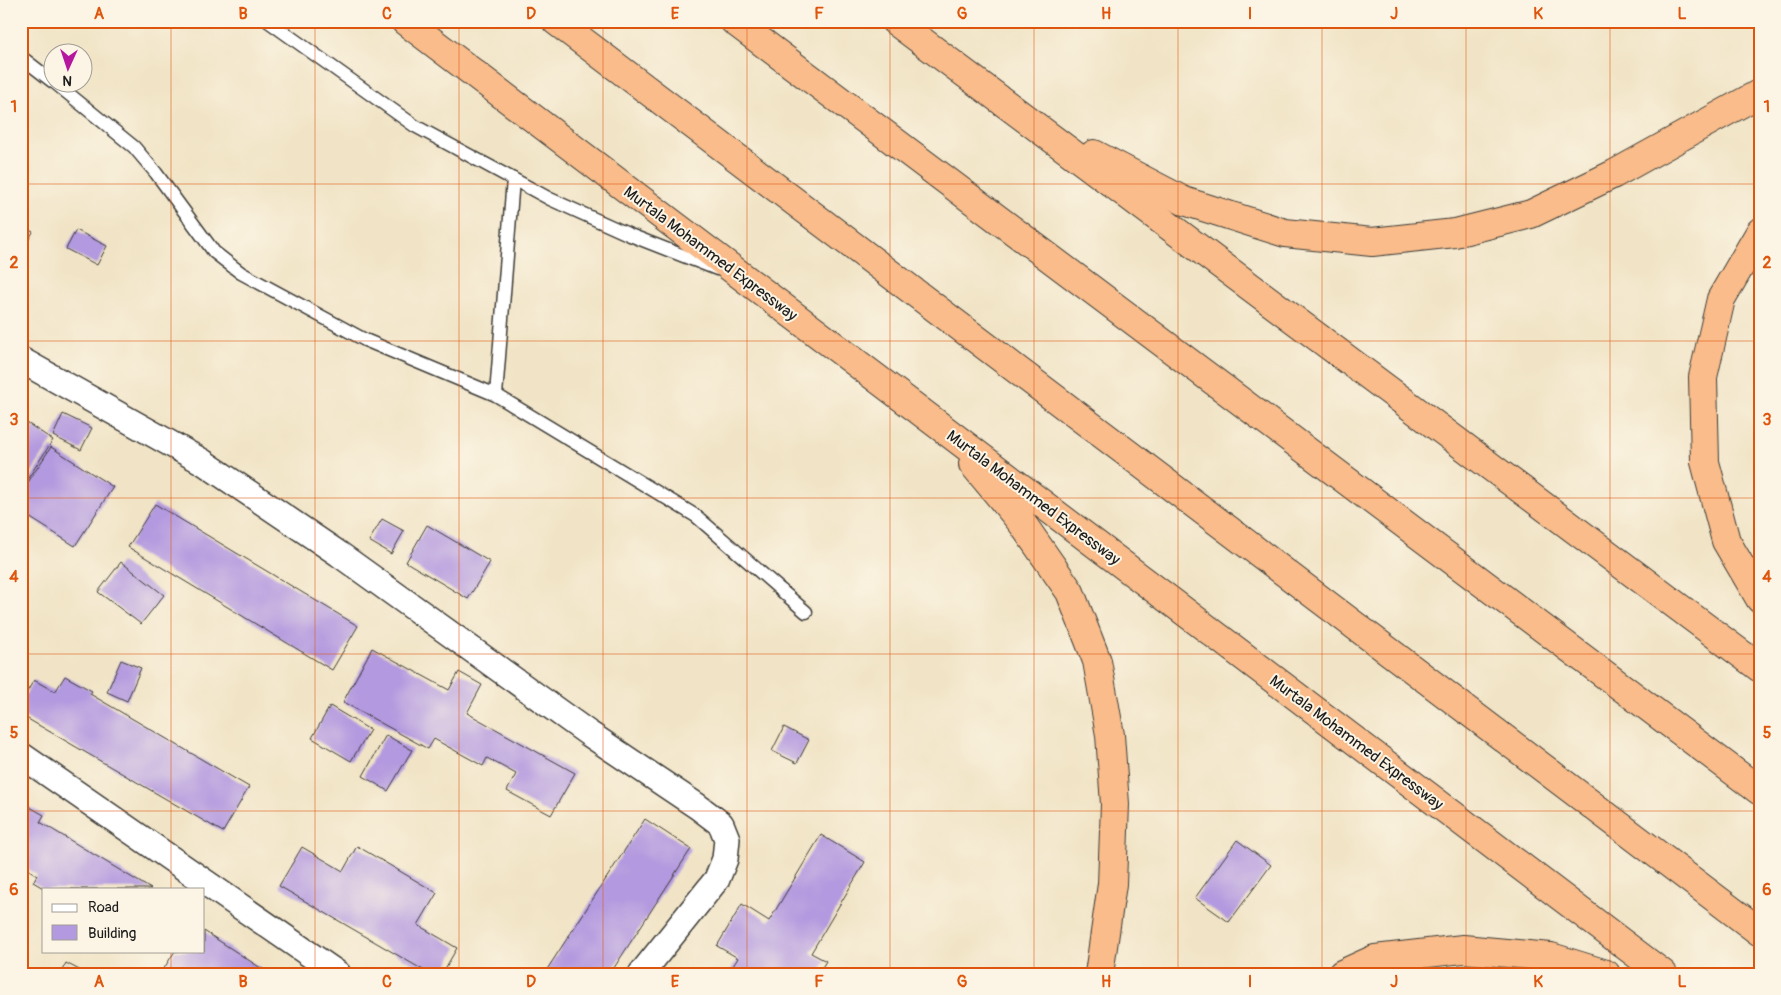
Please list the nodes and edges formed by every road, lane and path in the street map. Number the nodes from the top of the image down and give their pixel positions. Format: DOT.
graph roads {
  1 [pos="268,21"];
  2 [pos="404,21"];
  3 [pos="556,21"];
  4 [pos="734,21"];
  5 [pos="895,21"];
  6 [pos="21,57"];
  7 [pos="42,73"];
  8 [pos="971,79"];
  9 [pos="65,92"];
  10 [pos="1760,93"];
  11 [pos="513,179"];
  12 [pos="1760,232"];
  13 [pos="749,281"];
  14 [pos="21,360"];
  15 [pos="891,388"];
  16 [pos="496,395"];
  17 [pos="1760,599"];
  18 [pos="806,612"];
  19 [pos="1760,668"];
  20 [pos="21,755"];
  21 [pos="1760,791"];
  22 [pos="1760,932"];
  23 [pos="338,974"];
  24 [pos="641,974"];
  25 [pos="1099,974"];
  26 [pos="1342,974"];
  27 [pos="1606,974"];
  28 [pos="1663,974"];
  1 -- 11 [label="lane"];
  2 -- 13 [label="highway, Murtala Mohammed Expressway"];
  3 -- 22 [label="highway"];
  4 -- 21 [label="highway"];
  5 -- 8 [label="highway"];
  6 -- 7 [label="lane"];
  8 -- 10 [label="highway"];
  8 -- 19 [label="highway"];
  9 -- 16 [label="lane"];
  11 -- 13 [label="lane"];
  11 -- 16 [label="lane"];
  12 -- 17 [label="highway"];
  13 -- 15 [label="highway, Murtala Mohammed Expressway"];
  14 -- 24 [label="street"];
  15 -- 25 [label="highway"];
  15 -- 28 [label="highway, Murtala Mohammed Expressway"];
  16 -- 18 [label="lane"];
  20 -- 23 [label="street"];
  26 -- 27 [label="highway"];
}
